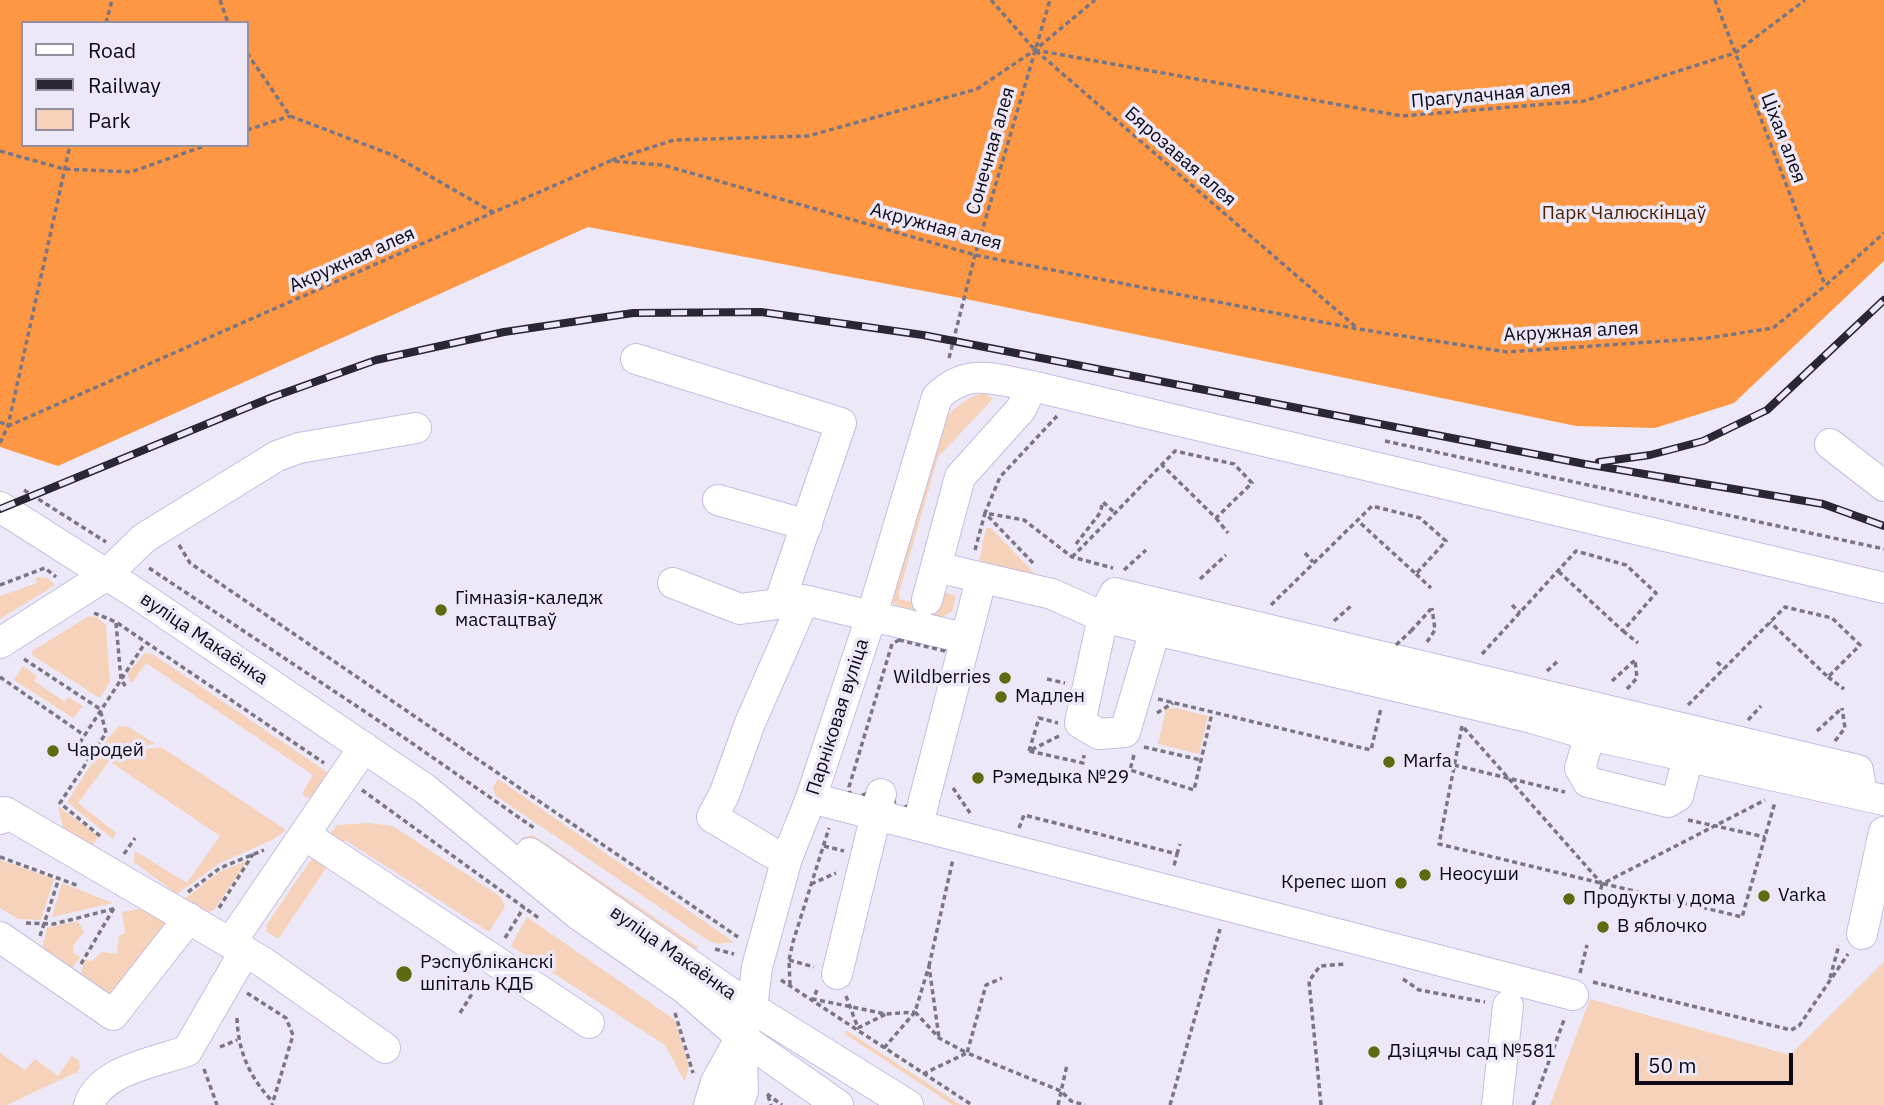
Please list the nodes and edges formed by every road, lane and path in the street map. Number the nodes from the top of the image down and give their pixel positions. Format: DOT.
graph roads {
  1 [pos="112,0"];
  2 [pos="220,0"];
  3 [pos="991,0"];
  4 [pos="1050,0"];
  5 [pos="1095,0"];
  6 [pos="1715,0"];
  7 [pos="1805,0"];
  8 [pos="107,21"];
  9 [pos="227,21"];
  10 [pos="1035,50"];
  11 [pos="1735,53"];
  12 [pos="248,54"];
  13 [pos="290,116"];
  14 [pos="248,130"];
  15 [pos="70,147"];
  16 [pos="201,147"];
  17 [pos="0,151"];
  18 [pos="610,161"];
  19 [pos="64,169"];
  20 [pos="494,213"];
  21 [pos="1884,233"];
  22 [pos="975,255"];
  23 [pos="1825,286"];
  24 [pos="1357,329"];
  25 [pos="951,351"];
  26 [pos="636,359"];
  27 [pos="1032,386"];
  28 [pos="1061,412"];
  29 [pos="0,422"];
  30 [pos="8,426"];
  31 [pos="416,428"];
  32 [pos="1384,441"];
  33 [pos="0,443"];
  34 [pos="1830,444"];
  35 [pos="1162,465"];
  36 [pos="1884,486"];
  37 [pos="12,498"];
  38 [pos="718,500"];
  39 [pos="985,513"];
  40 [pos="1115,513"];
  41 [pos="1216,518"];
  42 [pos="1357,520"];
  43 [pos="167,524"];
  44 [pos="807,525"];
  45 [pos="1228,533"];
  46 [pos="1076,544"];
  47 [pos="1884,549"];
  48 [pos="1146,550"];
  49 [pos="1306,553"];
  50 [pos="127,555"];
  51 [pos="1226,555"];
  52 [pos="1314,563"];
  53 [pos="936,567"];
  54 [pos="45,568"];
  55 [pos="1124,570"];
  56 [pos="1041,571"];
  57 [pos="1558,571"];
  58 [pos="1416,573"];
  59 [pos="106,576"];
  60 [pos="974,578"];
  61 [pos="1200,579"];
  62 [pos="673,583"];
  63 [pos="0,585"];
  64 [pos="1431,588"];
  65 [pos="1884,588"];
  66 [pos="927,600"];
  67 [pos="792,602"];
  68 [pos="1512,605"];
  69 [pos="1269,606"];
  70 [pos="1350,606"];
  71 [pos="84,611"];
  72 [pos="1520,613"];
  73 [pos="1103,617"];
  74 [pos="871,618"];
  75 [pos="116,622"];
  76 [pos="1770,622"];
  77 [pos="1155,629"];
  78 [pos="1623,631"];
  79 [pos="964,638"];
  80 [pos="145,643"];
  81 [pos="1638,643"];
  82 [pos="1325,644"];
  83 [pos="1396,645"];
  84 [pos="1424,645"];
  85 [pos="8,648"];
  86 [pos="1479,658"];
  87 [pos="1559,660"];
  88 [pos="1717,662"];
  89 [pos="1724,669"];
  90 [pos="0,677"];
  91 [pos="1828,677"];
  92 [pos="121,679"];
  93 [pos="1612,681"];
  94 [pos="1387,684"];
  95 [pos="127,689"];
  96 [pos="1844,689"];
  97 [pos="1136,694"];
  98 [pos="1623,694"];
  99 [pos="1538,695"];
  100 [pos="1761,706"];
  101 [pos="1842,708"];
  102 [pos="100,709"];
  103 [pos="1684,709"];
  104 [pos="1212,713"];
  105 [pos="1449,723"];
  106 [pos="1744,724"];
  107 [pos="1462,726"];
  108 [pos="1817,731"];
  109 [pos="1061,735"];
  110 [pos="1590,735"];
  111 [pos="84,736"];
  112 [pos="409,741"];
  113 [pos="364,747"];
  114 [pos="75,750"];
  115 [pos="1029,751"];
  116 [pos="1688,758"];
  117 [pos="1201,760"];
  118 [pos="343,776"];
  119 [pos="946,778"];
  120 [pos="1873,798"];
  121 [pos="438,802"];
  122 [pos="824,802"];
  123 [pos="878,805"];
  124 [pos="0,819"];
  125 [pos="918,824"];
  126 [pos="966,827"];
  127 [pos="1019,829"];
  128 [pos="1884,832"];
  129 [pos="305,835"];
  130 [pos="102,838"];
  131 [pos="135,838"];
  132 [pos="1180,845"];
  133 [pos="253,854"];
  134 [pos="1177,854"];
  135 [pos="0,857"];
  136 [pos="787,858"];
  137 [pos="132,863"];
  138 [pos="60,878"];
  139 [pos="1602,884"];
  140 [pos="82,887"];
  141 [pos="1168,892"];
  142 [pos="115,901"];
  143 [pos="126,906"];
  144 [pos="1597,906"];
  145 [pos="1226,907"];
  146 [pos="114,908"];
  147 [pos="202,916"];
  148 [pos="544,922"];
  149 [pos="0,937"];
  150 [pos="1851,937"];
  151 [pos="745,941"];
  152 [pos="1587,945"];
  153 [pos="238,946"];
  154 [pos="740,948"];
  155 [pos="735,955"];
  156 [pos="30,958"];
  157 [pos="1356,964"];
  158 [pos="929,966"];
  159 [pos="1393,972"];
  160 [pos="778,978"];
  161 [pos="828,978"];
  162 [pos="1002,978"];
  163 [pos="1829,981"];
  164 [pos="69,984"];
  165 [pos="790,985"];
  166 [pos="240,988"];
  167 [pos="1573,995"];
  168 [pos="813,999"];
  169 [pos="1508,1006"];
  170 [pos="752,1008"];
  171 [pos="673,1010"];
  172 [pos="915,1012"];
  173 [pos="237,1014"];
  174 [pos="886,1014"];
  175 [pos="589,1023"];
  176 [pos="858,1028"];
  177 [pos="741,1037"];
  178 [pos="939,1038"];
  179 [pos="385,1048"];
  180 [pos="884,1048"];
  181 [pos="967,1052"];
  182 [pos="198,1063"];
  183 [pos="1067,1065"];
  184 [pos="694,1073"];
  185 [pos="923,1074"];
  186 [pos="1061,1091"];
  187 [pos="747,1101"];
  188 [pos="273,1104"];
  189 [pos="89,1105"];
  190 [pos="217,1105"];
  191 [pos="709,1105"];
  192 [pos="782,1105"];
  193 [pos="838,1105"];
  194 [pos="908,1105"];
  195 [pos="972,1105"];
  196 [pos="1058,1105"];
  197 [pos="1085,1105"];
  198 [pos="1170,1105"];
  199 [pos="1321,1105"];
  200 [pos="1497,1105"];
  201 [pos="1533,1105"];
  1 -- 8 [label="path"];
  2 -- 9 [label="path"];
  3 -- 10 [label="path, Бярозавая алея"];
  4 -- 10 [label="path, Сонечная алея"];
  5 -- 10 [label="path"];
  6 -- 11 [label="path, Ціхая алея"];
  7 -- 11 [label="path, Прагулачная алея"];
  10 -- 11 [label="path, Прагулачная алея"];
  10 -- 18 [label="path"];
  10 -- 22 [label="path, Сонечная алея"];
  10 -- 24 [label="path, Бярозавая алея"];
  11 -- 23 [label="path, Ціхая алея"];
  12 -- 13 [label="path"];
  13 -- 14 [label="path"];
  13 -- 20 [label="path"];
  15 -- 19 [label="path"];
  16 -- 19 [label="path"];
  17 -- 19 [label="path"];
  18 -- 20 [label="path, Акружная алея"];
  18 -- 22 [label="path, Акружная алея"];
  19 -- 30 [label="path"];
  20 -- 30 [label="path, Акружная алея"];
  21 -- 23 [label="path, Акружная алея"];
  22 -- 24 [label="path, Акружная алея"];
  22 -- 25 [label="path, Сонечная алея"];
  23 -- 24 [label="path, Акружная алея"];
  26 -- 44 [label="street"];
  27 -- 53 [label="street"];
  27 -- 65 [label="street"];
  27 -- 74 [label="street, Парніковая вуліца"];
  28 -- 39 [label="path"];
  29 -- 30 [label="path"];
  30 -- 33 [label="path"];
  31 -- 43 [label="street"];
  32 -- 47 [label="path"];
  34 -- 36 [label="street"];
  35 -- 40 [label="path"];
  35 -- 41 [label="path"];
  35 -- 41 [label="path"];
  37 -- 50 [label="path"];
  37 -- 59 [label="street, вуліца Макаёнка"];
  38 -- 44 [label="street"];
  39 -- 40 [label="path"];
  39 -- 56 [label="path"];
  39 -- 60 [label="path"];
  40 -- 46 [label="path"];
  41 -- 45 [label="path"];
  42 -- 52 [label="path"];
  42 -- 58 [label="path"];
  42 -- 58 [label="path"];
  43 -- 50 [label="street"];
  43 -- 151 [label="path"];
  44 -- 67 [label="street"];
  48 -- 55 [label="path"];
  49 -- 52 [label="path"];
  50 -- 59 [label="street"];
  50 -- 112 [label="path"];
  51 -- 61 [label="path"];
  52 -- 69 [label="path"];
  53 -- 60 [label="street"];
  53 -- 66 [label="street"];
  54 -- 63 [label="path"];
  57 -- 72 [label="path"];
  57 -- 78 [label="path"];
  57 -- 78 [label="path"];
  58 -- 64 [label="path"];
  59 -- 85 [label="street"];
  59 -- 113 [label="street, вуліца Макаёнка"];
  60 -- 73 [label="street"];
  60 -- 79 [label="street"];
  62 -- 67 [label="street"];
  67 -- 74 [label="street"];
  67 -- 136 [label="street"];
  68 -- 72 [label="path"];
  70 -- 82 [label="path"];
  71 -- 75 [label="path"];
  72 -- 86 [label="path"];
  73 -- 77 [label="street"];
  73 -- 82 [label="street"];
  73 -- 97 [label="street"];
  74 -- 79 [label="street"];
  74 -- 122 [label="street, Парніковая вуліца"];
  75 -- 80 [label="path"];
  75 -- 92 [label="path"];
  76 -- 89 [label="path"];
  76 -- 91 [label="path"];
  76 -- 91 [label="path"];
  77 -- 82 [label="street"];
  77 -- 97 [label="street"];
  78 -- 81 [label="path"];
  79 -- 125 [label="street"];
  80 -- 92 [label="path"];
  80 -- 118 [label="path"];
  82 -- 94 [label="street"];
  82 -- 99 [label="street"];
  83 -- 84 [label="path, bridge"];
  85 -- 102 [label="path"];
  87 -- 99 [label="path"];
  88 -- 89 [label="path"];
  89 -- 103 [label="path"];
  90 -- 111 [label="path"];
  91 -- 96 [label="path"];
  92 -- 95 [label="path"];
  92 -- 102 [label="path"];
  93 -- 98 [label="path"];
  94 -- 99 [label="street"];
  94 -- 104 [label="path"];
  97 -- 104 [label="path"];
  99 -- 110 [label="street"];
  99 -- 120 [label="street"];
  100 -- 106 [label="path"];
  101 -- 108 [label="path"];
  102 -- 111 [label="path"];
  102 -- 130 [label="path"];
  104 -- 117 [label="path"];
  105 -- 107 [label="path"];
  107 -- 139 [label="path"];
  107 -- 139 [label="path"];
  109 -- 115 [label="path"];
  110 -- 116 [label="street"];
  110 -- 116 [label="street"];
  111 -- 114 [label="path"];
  113 -- 118 [label="street"];
  113 -- 121 [label="street, вуліца Макаёнка"];
  116 -- 120 [label="street"];
  117 -- 117 [label="path"];
  118 -- 129 [label="street"];
  118 -- 148 [label="path"];
  119 -- 126 [label="path"];
  121 -- 170 [label="street, вуліца Макаёнка"];
  121 -- 177 [label="street, вуліца Макаёнка"];
  122 -- 123 [label="street"];
  122 -- 136 [label="street, Парніковая вуліца"];
  122 -- 165 [label="path"];
  123 -- 123 [label="path"];
  123 -- 125 [label="street"];
  123 -- 161 [label="street"];
  124 -- 147 [label="street"];
  125 -- 126 [label="street"];
  126 -- 141 [label="street"];
  126 -- 158 [label="path"];
  127 -- 134 [label="path"];
  128 -- 150 [label="street"];
  129 -- 153 [label="street"];
  129 -- 175 [label="street"];
  131 -- 137 [label="path"];
  132 -- 134 [label="path"];
  133 -- 147 [label="path"];
  134 -- 141 [label="path"];
  135 -- 138 [label="path"];
  136 -- 170 [label="street, Парніковая вуліца"];
  138 -- 140 [label="path"];
  138 -- 156 [label="path"];
  139 -- 139 [label="path"];
  139 -- 144 [label="path"];
  141 -- 145 [label="street"];
  142 -- 143 [label="path"];
  145 -- 167 [label="street"];
  145 -- 198 [label="path"];
  146 -- 164 [label="path"];
  147 -- 153 [label="street"];
  147 -- 164 [label="street"];
  149 -- 156 [label="street"];
  150 -- 163 [label="path"];
  152 -- 167 [label="path"];
  153 -- 179 [label="street"];
  153 -- 189 [label="street"];
  154 -- 155 [label="path"];
  156 -- 164 [label="street"];
  157 -- 199 [label="path"];
  158 -- 172 [label="path"];
  158 -- 178 [label="path"];
  159 -- 169 [label="path"];
  160 -- 165 [label="path"];
  161 -- 168 [label="path"];
  162 -- 181 [label="path"];
  165 -- 168 [label="path"];
  166 -- 188 [label="path"];
  167 -- 201 [label="path"];
  168 -- 174 [label="path"];
  168 -- 176 [label="path"];
  169 -- 200 [label="street"];
  170 -- 177 [label="street, Парніковая вуліца"];
  170 -- 194 [label="street, вуліца Макаёнка"];
  171 -- 184 [label="path"];
  172 -- 174 [label="path"];
  172 -- 178 [label="path"];
  172 -- 180 [label="path"];
  173 -- 188 [label="path"];
  174 -- 176 [label="path"];
  176 -- 180 [label="path"];
  177 -- 187 [label="street, Парніковая вуліца"];
  177 -- 191 [label="street, Парніковая вуліца"];
  177 -- 193 [label="street, вуліца Макаёнка"];
  178 -- 181 [label="path"];
  180 -- 185 [label="path"];
  181 -- 185 [label="path"];
  181 -- 186 [label="path"];
  182 -- 190 [label="path"];
  183 -- 186 [label="path"];
  185 -- 195 [label="path"];
  186 -- 196 [label="path"];
  186 -- 197 [label="path"];
  187 -- 192 [label="path"];
}
